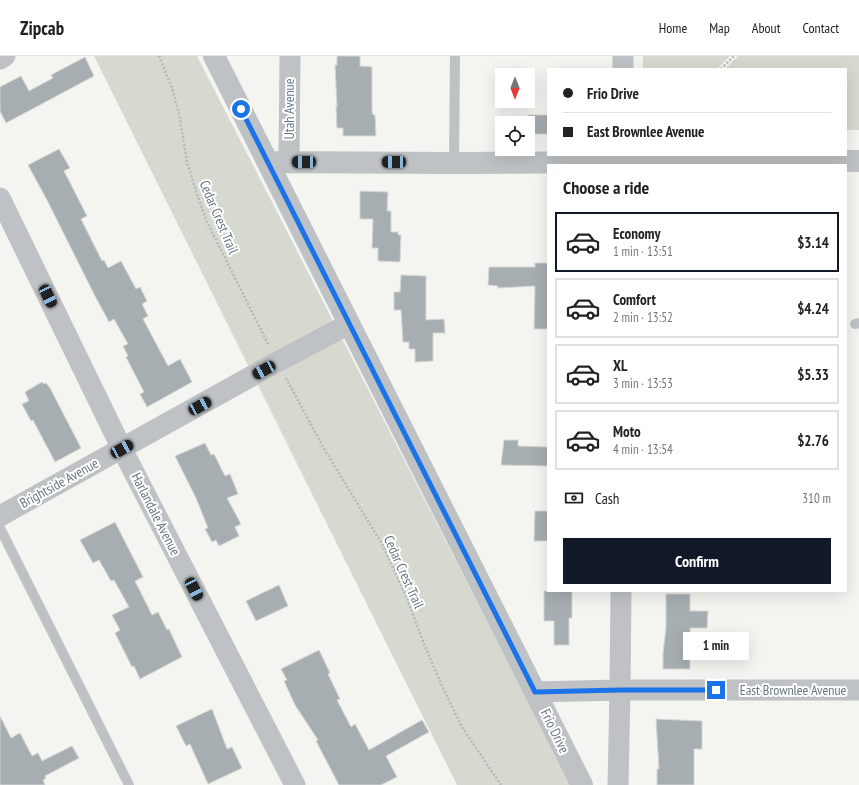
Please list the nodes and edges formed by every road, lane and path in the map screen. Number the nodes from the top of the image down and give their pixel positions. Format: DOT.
graph roads {
  1 [pos="5,56"];
  2 [pos="160,56"];
  3 [pos="214,56"];
  4 [pos="290,56"];
  5 [pos="455,56"];
  6 [pos="623,56"];
  7 [pos="734,56"];
  8 [pos="0,59"];
  9 [pos="623,68"];
  10 [pos="722,68"];
  11 [pos="623,161"];
  12 [pos="859,161"];
  13 [pos="279,162"];
  14 [pos="454,163"];
  15 [pos="0,198"];
  16 [pos="349,324"];
  17 [pos="271,350"];
  18 [pos="286,377"];
  19 [pos="122,449"];
  20 [pos="0,516"];
  21 [pos="0,528"];
  22 [pos="621,592"];
  23 [pos="620,690"];
  24 [pos="859,690"];
  25 [pos="535,692"];
  26 [pos="129,785"];
  27 [pos="295,785"];
  28 [pos="501,785"];
  29 [pos="582,785"];
  30 [pos="618,785"];
  1 -- 8 [label="street"];
  2 -- 17 [label="path, Cedar Crest Trail"];
  3 -- 13 [label="street, Frio Drive"];
  4 -- 13 [label="street, Utah Avenue"];
  5 -- 14 [label="lane"];
  6 -- 9 [label="street"];
  7 -- 10 [label="path"];
  11 -- 12 [label="street"];
  11 -- 14 [label="street"];
  13 -- 14 [label="street"];
  13 -- 16 [label="street, Frio Drive"];
  15 -- 19 [label="street, Harlandale Avenue"];
  16 -- 19 [label="street, Brightside Avenue"];
  16 -- 25 [label="street, Frio Drive"];
  18 -- 28 [label="path, Cedar Crest Trail"];
  19 -- 20 [label="street, Brightside Avenue"];
  19 -- 27 [label="street, Harlandale Avenue"];
  21 -- 26 [label="lane"];
  22 -- 23 [label="street"];
  23 -- 24 [label="street, East Brownlee Avenue"];
  23 -- 25 [label="street, East Brownlee Avenue"];
  23 -- 30 [label="street"];
  25 -- 29 [label="street, Frio Drive"];
}
